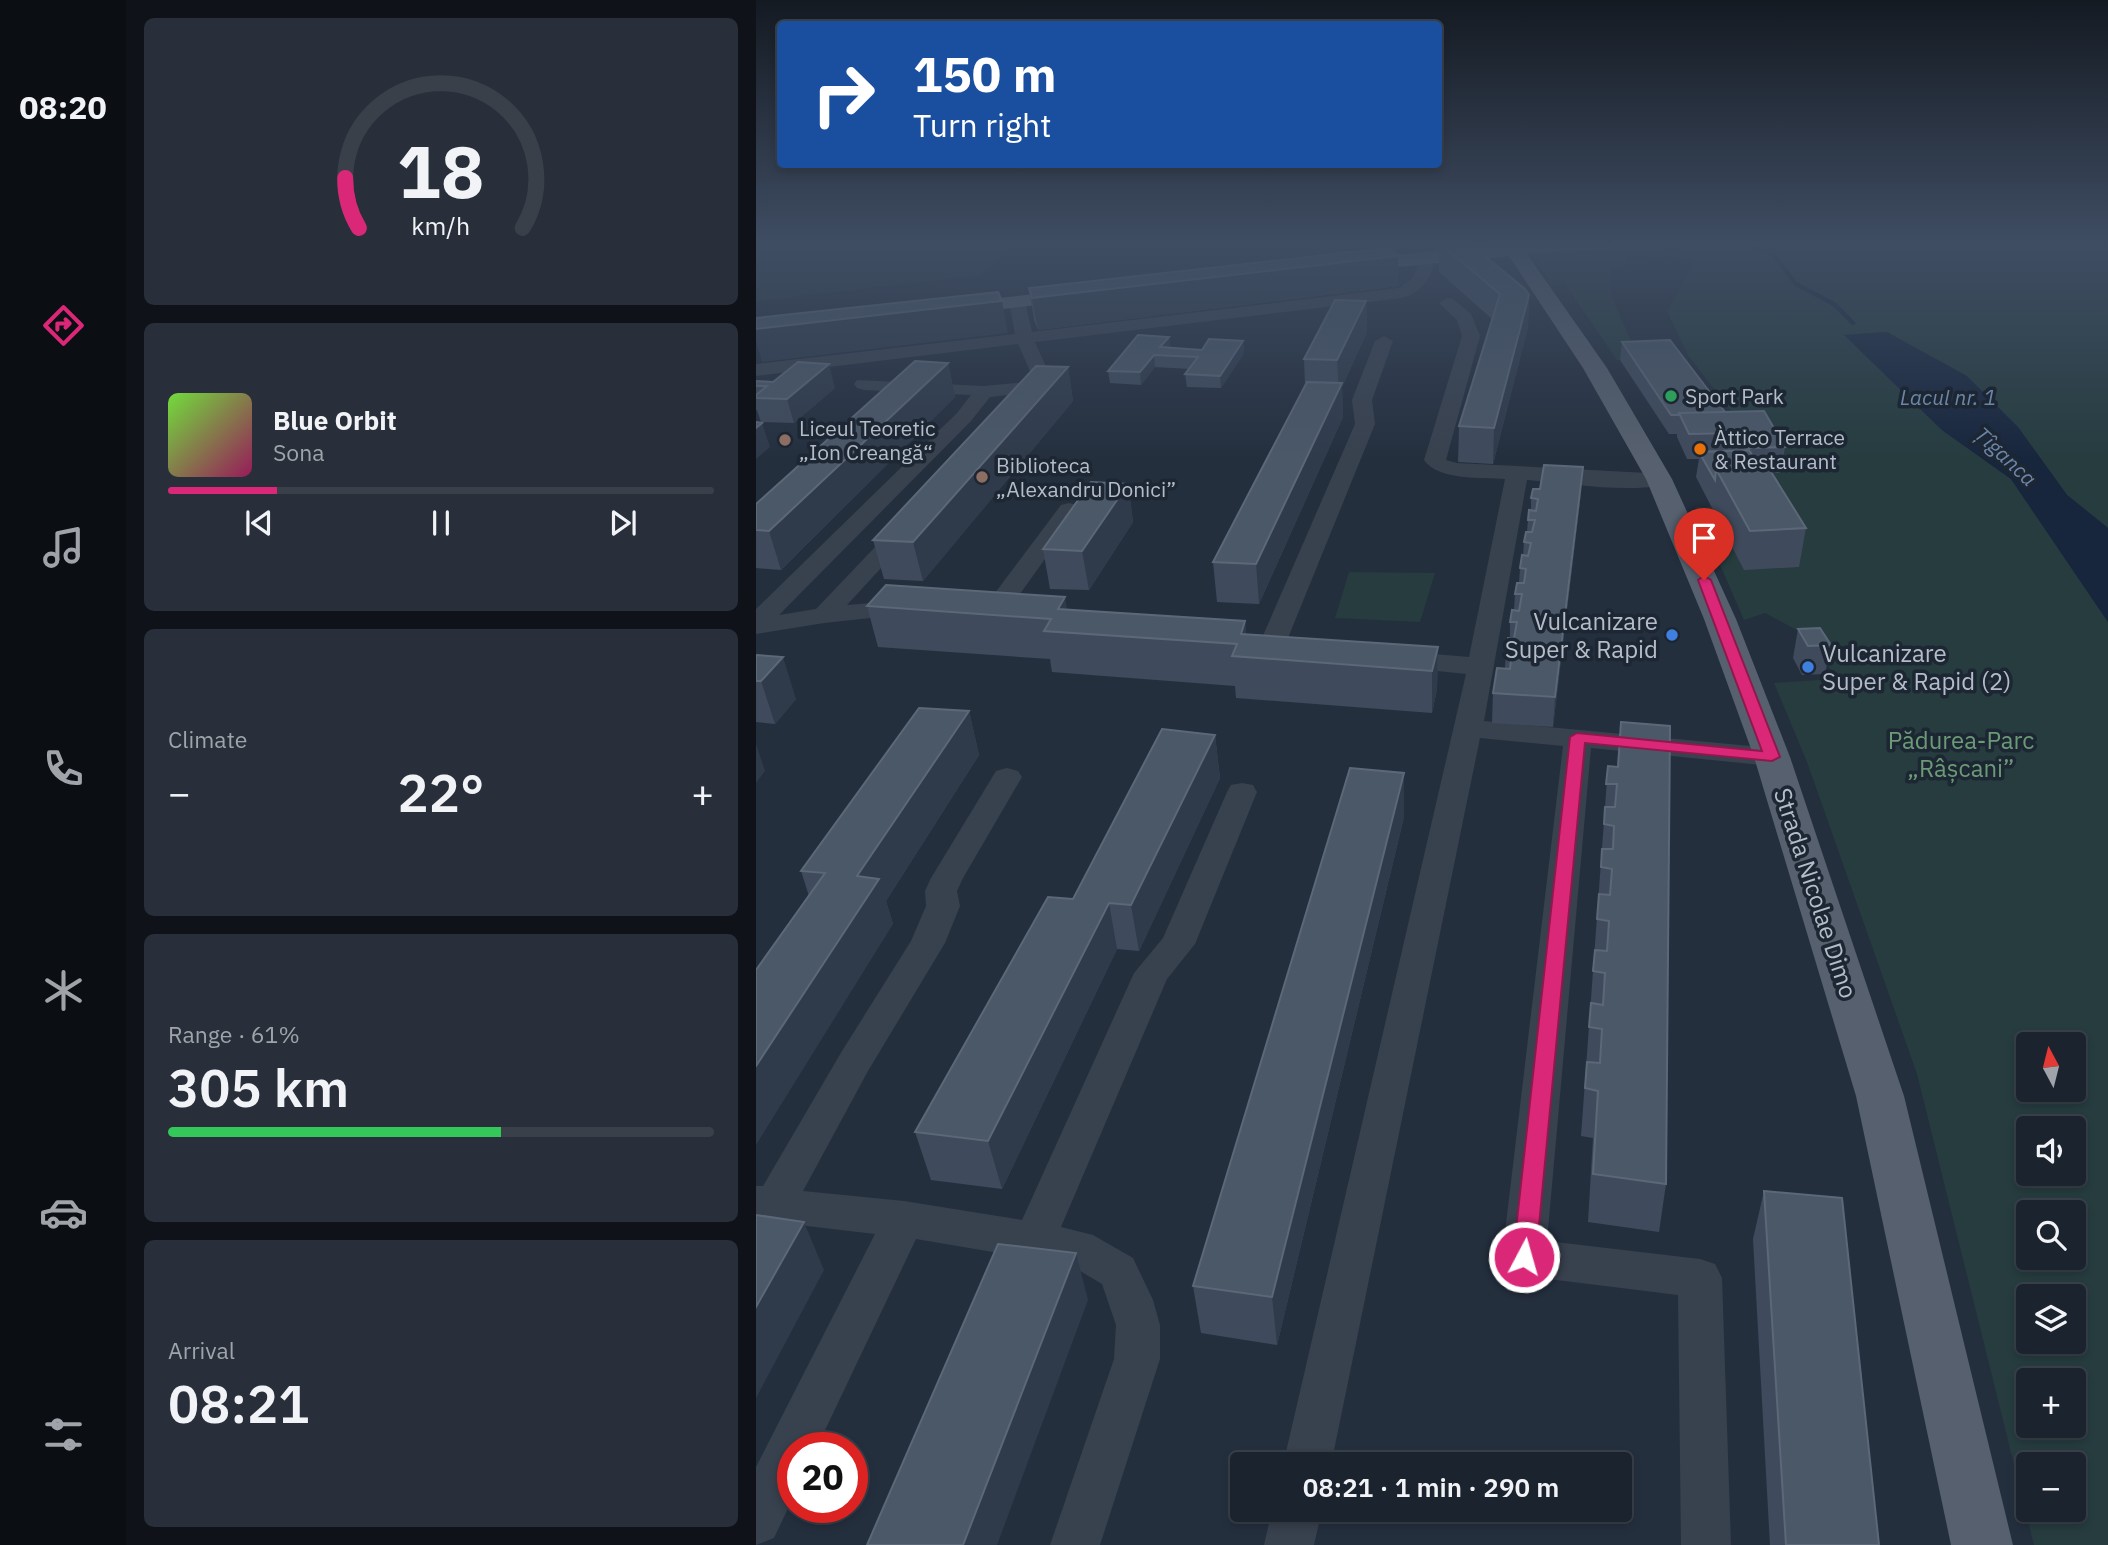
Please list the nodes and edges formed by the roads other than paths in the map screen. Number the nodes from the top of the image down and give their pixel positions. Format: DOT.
graph roads {
  1 [pos="1020,315"];
  2 [pos="1221,315"];
  3 [pos="1462,315"];
  4 [pos="1559,315"];
  5 [pos="1025,339"];
  6 [pos="1384,341"];
  7 [pos="756,370"];
  8 [pos="864,384"];
  9 [pos="1035,387"];
  10 [pos="981,391"];
  11 [pos="1017,407"];
  12 [pos="1517,472"];
  13 [pos="1659,479"];
  14 [pos="1069,510"];
  15 [pos="918,515"];
  16 [pos="931,608"];
  17 [pos="824,615"];
  18 [pos="1029,617"];
  19 [pos="756,624"];
  20 [pos="1308,650"];
  21 [pos="1371,657"];
  22 [pos="1480,668"];
  23 [pos="1468,728"];
  24 [pos="1577,737"];
  25 [pos="1772,757"];
  26 [pos="1007,777"];
  27 [pos="1242,792"];
  28 [pos="765,1204"];
  29 [pos="904,1219"];
  30 [pos="1034,1241"];
  31 [pos="1310,1452"];
  32 [pos="756,1520"];
  33 [pos="1294,1522"];
  34 [pos="1075,1545"];
  35 [pos="1289,1545"];
  36 [pos="1706,1545"];
  37 [pos="1982,1545"];
  1 -- 5 [label="lane"];
  2 -- 5 [label="lane"];
  3 -- 12 [label="lane"];
  4 -- 13 [label="main road, Strada Nicolae Dimo"];
  5 -- 7 [label="lane"];
  5 -- 9 [label="lane"];
  6 -- 20 [label="lane"];
  8 -- 10 [label="lane"];
  9 -- 10 [label="lane"];
  9 -- 11 [label="lane"];
  10 -- 19 [label="lane"];
  12 -- 13 [label="lane"];
  12 -- 22 [label="lane"];
  13 -- 25 [label="main road, Strada Nicolae Dimo"];
  14 -- 18 [label="lane"];
  15 -- 17 [label="lane"];
  16 -- 17 [label="lane"];
  17 -- 19 [label="lane"];
  21 -- 22 [label="lane"];
  22 -- 23 [label="lane"];
  23 -- 24 [label="lane"];
  23 -- 31 [label="lane"];
  24 -- 25 [label="lane"];
  24 -- 36 [label="lane"];
  25 -- 37 [label="main road, Strada Nicolae Dimo"];
  26 -- 28 [label="lane"];
  27 -- 30 [label="lane"];
  28 -- 29 [label="lane"];
  29 -- 30 [label="lane"];
  29 -- 32 [label="lane"];
  30 -- 34 [label="lane"];
  33 -- 35 [label="lane"];
}
